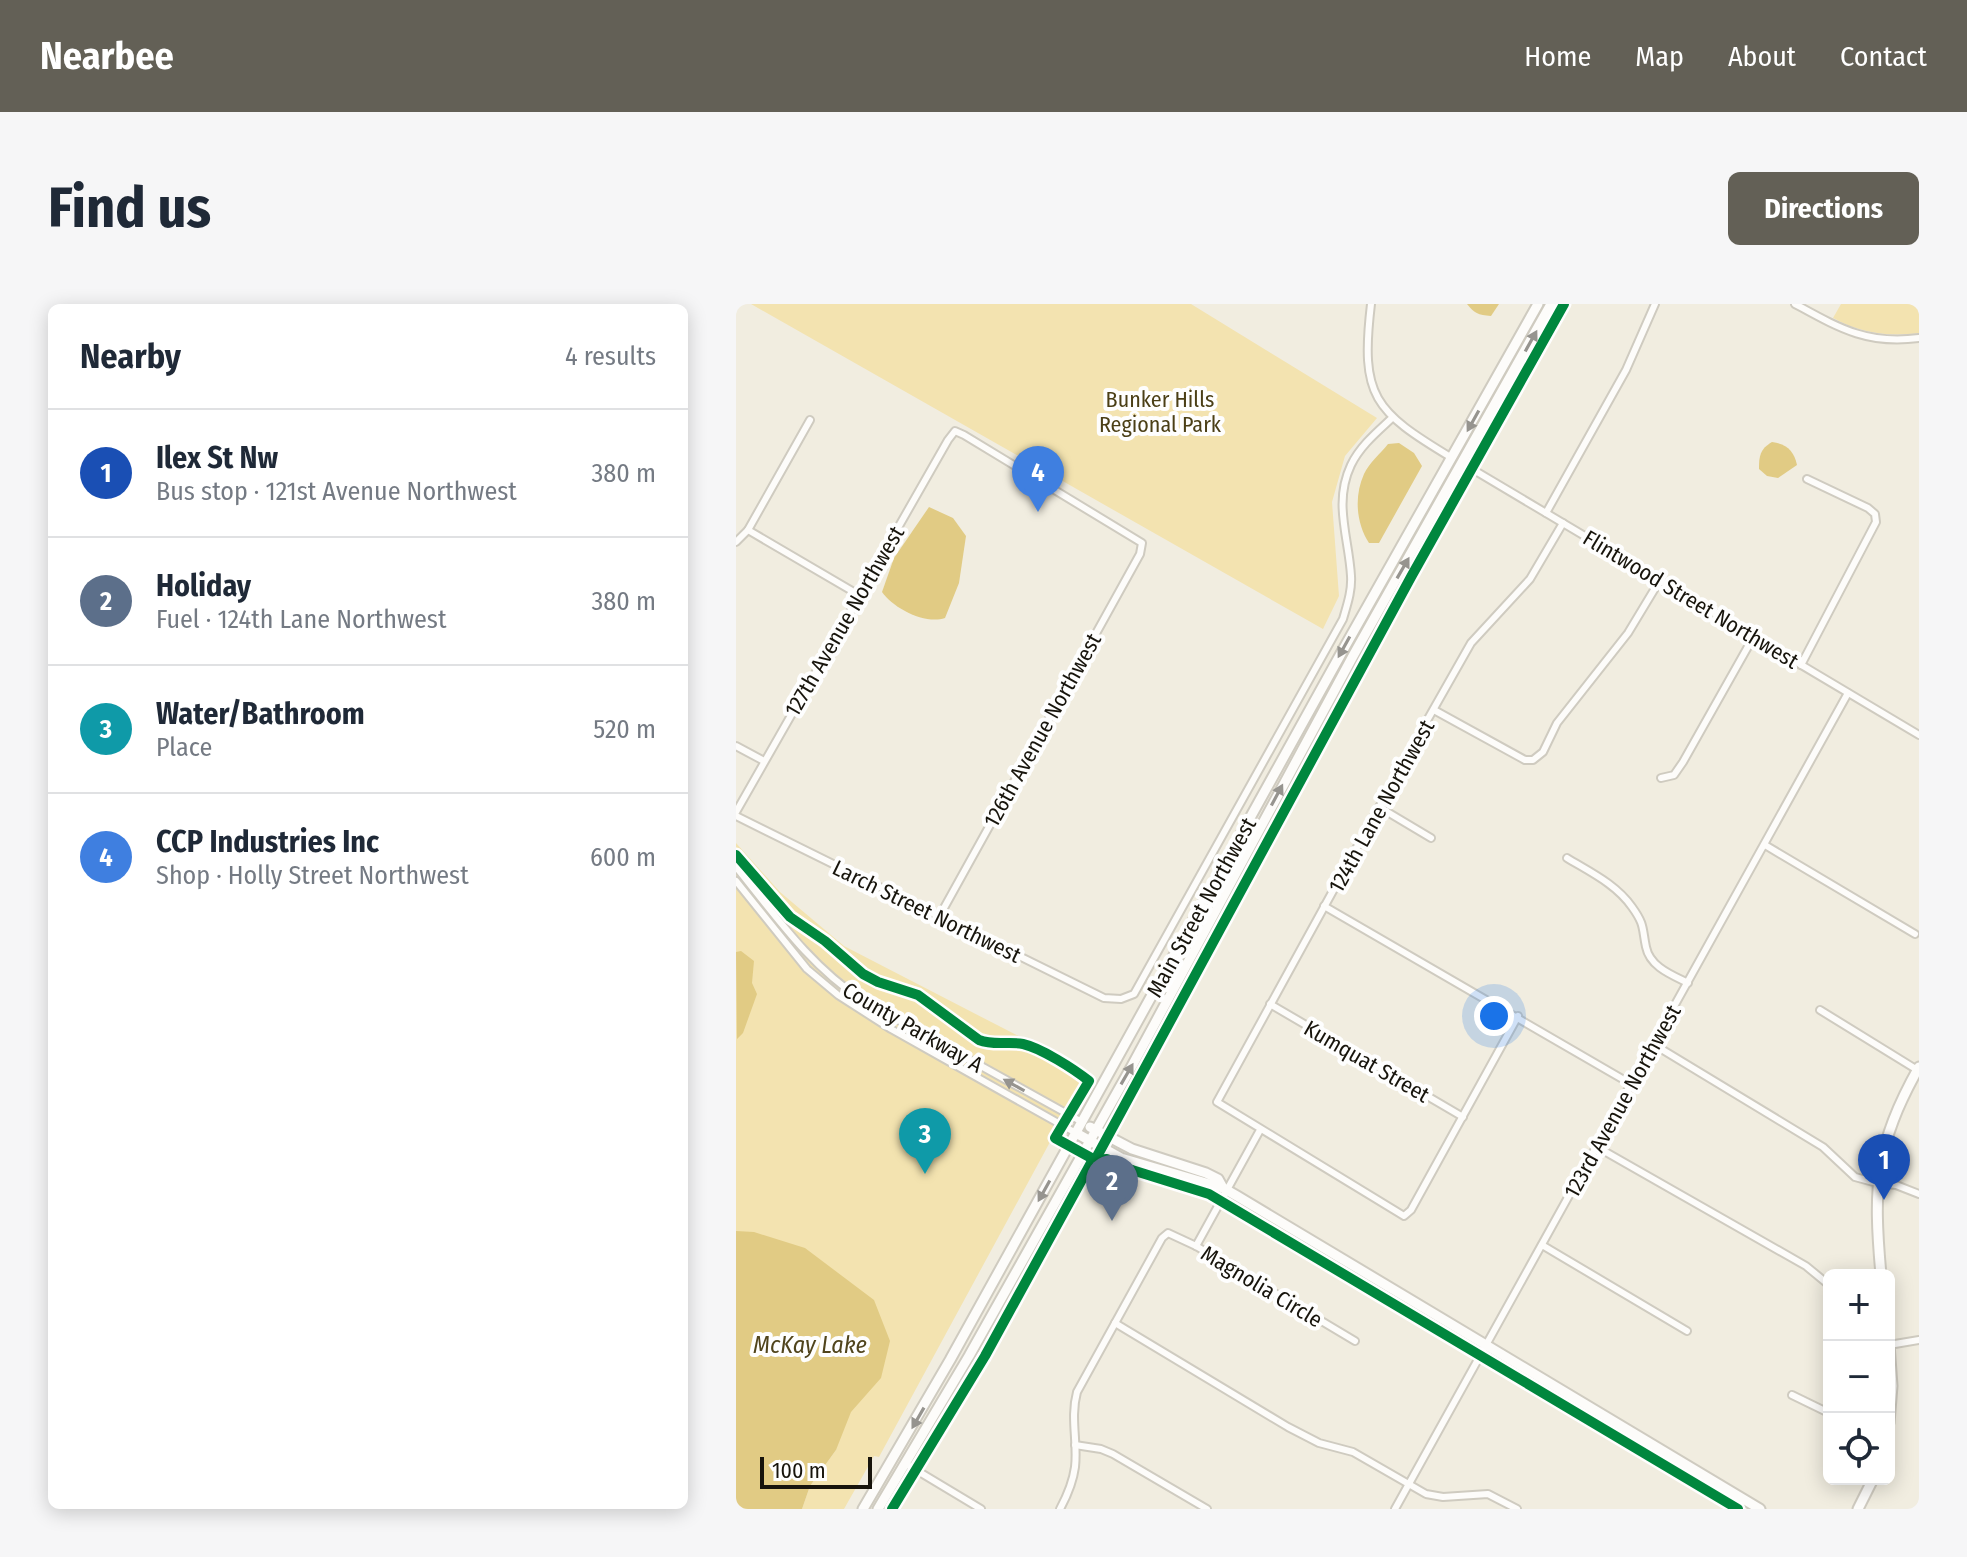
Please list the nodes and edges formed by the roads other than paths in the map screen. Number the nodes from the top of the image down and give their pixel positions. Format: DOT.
graph roads {
  1 [pos="1371,304"];
  2 [pos="1538,304"];
  3 [pos="1551,304"];
  4 [pos="1655,304"];
  5 [pos="1795,304"];
  6 [pos="1919,338"];
  7 [pos="1392,418"];
  8 [pos="810,420"];
  9 [pos="955,431"];
  10 [pos="1452,458"];
  11 [pos="1462,463"];
  12 [pos="1807,479"];
  13 [pos="1546,513"];
  14 [pos="1563,523"];
  15 [pos="748,530"];
  16 [pos="736,542"];
  17 [pos="1660,580"];
  18 [pos="859,595"];
  19 [pos="1754,636"];
  20 [pos="1801,665"];
  21 [pos="1848,693"];
  22 [pos="1434,710"];
  23 [pos="1919,735"];
  24 [pos="736,746"];
  25 [pos="764,761"];
  26 [pos="1661,778"];
  27 [pos="1379,807"];
  28 [pos="736,814"];
  29 [pos="1431,838"];
  30 [pos="1765,845"];
  31 [pos="1567,858"];
  32 [pos="736,867"];
  33 [pos="736,881"];
  34 [pos="1324,906"];
  35 [pos="939,917"];
  36 [pos="1915,934"];
  37 [pos="1688,983"];
  38 [pos="1270,1004"];
  39 [pos="1820,1010"];
  40 [pos="1518,1016"];
  41 [pos="1653,1044"];
  42 [pos="1918,1069"];
  43 [pos="1631,1084"];
  44 [pos="1463,1117"];
  45 [pos="1082,1122"];
  46 [pos="1095,1130"];
  47 [pos="1260,1130"];
  48 [pos="1076,1133"];
  49 [pos="1089,1141"];
  50 [pos="1597,1147"];
  51 [pos="1877,1183"];
  52 [pos="1225,1189"];
  53 [pos="1919,1194"];
  54 [pos="1542,1245"];
  55 [pos="1196,1246"];
  56 [pos="1880,1269"];
  57 [pos="1823,1280"];
  58 [pos="1115,1323"];
  59 [pos="1687,1331"];
  60 [pos="1919,1340"];
  61 [pos="1355,1341"];
  62 [pos="1895,1344"];
  63 [pos="1485,1345"];
  64 [pos="1079,1366"];
  65 [pos="1089,1372"];
  66 [pos="1792,1395"];
  67 [pos="1823,1410"];
  68 [pos="1075,1445"];
  69 [pos="906,1464"];
  70 [pos="1409,1484"];
  71 [pos="1870,1485"];
  72 [pos="863,1509"];
  73 [pos="878,1509"];
  74 [pos="981,1509"];
  75 [pos="1060,1509"];
  76 [pos="1207,1509"];
  77 [pos="1395,1509"];
  78 [pos="1517,1509"];
  79 [pos="1760,1509"];
  80 [pos="1858,1509"];
  1 -- 7 [label="street"];
  2 -- 10 [label="main road, Main Street Northwest, one-way"];
  11 -- 3 [label="main road, Main Street Northwest, one-way"];
  4 -- 13 [label="street"];
  5 -- 6 [label="street"];
  7 -- 10 [label="street"];
  7 -- 35 [label="street, Larch Street Northwest"];
  8 -- 15 [label="street"];
  9 -- 18 [label="street, 127th Avenue Northwest"];
  9 -- 35 [label="street, 126th Avenue Northwest"];
  10 -- 45 [label="main road, Main Street Northwest, one-way"];
  11 -- 13 [label="street, Flintwood Street Northwest"];
  46 -- 11 [label="main road, Main Street Northwest, one-way"];
  12 -- 20 [label="street"];
  13 -- 14 [label="street, Flintwood Street Northwest"];
  14 -- 17 [label="street, Flintwood Street Northwest"];
  14 -- 22 [label="street, 124th Lane Northwest"];
  15 -- 16 [label="street"];
  15 -- 18 [label="street"];
  17 -- 19 [label="street, Flintwood Street Northwest"];
  17 -- 22 [label="street"];
  18 -- 25 [label="street, 127th Avenue Northwest"];
  19 -- 20 [label="street, Flintwood Street Northwest"];
  19 -- 26 [label="street"];
  20 -- 21 [label="street, Flintwood Street Northwest"];
  21 -- 23 [label="street, Flintwood Street Northwest"];
  21 -- 30 [label="street, 123rd Avenue Northwest"];
  22 -- 27 [label="street, 124th Lane Northwest"];
  24 -- 25 [label="street"];
  25 -- 28 [label="street, 127th Avenue Northwest"];
  27 -- 29 [label="street"];
  27 -- 34 [label="street, 124th Lane Northwest"];
  28 -- 35 [label="street, Larch Street Northwest"];
  30 -- 36 [label="street"];
  30 -- 37 [label="street, 123rd Avenue Northwest"];
  31 -- 37 [label="street"];
  45 -- 32 [label="street, County Parkway A, one-way"];
  33 -- 48 [label="street, County Parkway A"];
  34 -- 38 [label="street, 124th Lane Northwest"];
  34 -- 40 [label="street"];
  37 -- 41 [label="street, 123rd Avenue Northwest"];
  38 -- 44 [label="street, Kumquat Street"];
  38 -- 47 [label="street, 124th Lane Northwest"];
  39 -- 42 [label="street"];
  40 -- 43 [label="street"];
  40 -- 44 [label="street"];
  41 -- 43 [label="street, 123rd Avenue Northwest"];
  41 -- 51 [label="street"];
  42 -- 51 [label="main road"];
  43 -- 50 [label="street, 123rd Avenue Northwest"];
  44 -- 47 [label="street"];
  45 -- 46 [label="main road"];
  45 -- 48 [label="main road, Main Street Northwest"];
  46 -- 49 [label="main road, Main Street Northwest"];
  46 -- 52 [label="main road"];
  47 -- 52 [label="street"];
  48 -- 49 [label="main road"];
  48 -- 72 [label="main road, Main Street Northwest, one-way"];
  49 -- 52 [label="main road"];
  49 -- 69 [label="main road, Main Street Northwest"];
  50 -- 54 [label="street, 123rd Avenue Northwest"];
  50 -- 57 [label="street"];
  51 -- 53 [label="street"];
  51 -- 56 [label="main road"];
  52 -- 55 [label="street"];
  52 -- 63 [label="main road"];
  54 -- 59 [label="street"];
  54 -- 63 [label="street, 123rd Avenue Northwest"];
  55 -- 58 [label="street, Magnolia Circle"];
  55 -- 61 [label="street, Magnolia Circle"];
  58 -- 65 [label="street"];
  58 -- 70 [label="street"];
  60 -- 62 [label="street"];
  63 -- 70 [label="street, 123rd Avenue Northwest"];
  63 -- 79 [label="main road"];
  64 -- 65 [label="street"];
  65 -- 68 [label="street"];
  66 -- 67 [label="street"];
  68 -- 75 [label="street"];
  68 -- 76 [label="street"];
  69 -- 73 [label="main road, Main Street Northwest"];
  69 -- 74 [label="street"];
  70 -- 77 [label="street, 123rd Avenue Northwest"];
  70 -- 78 [label="street"];
  71 -- 80 [label="main road"];
}
